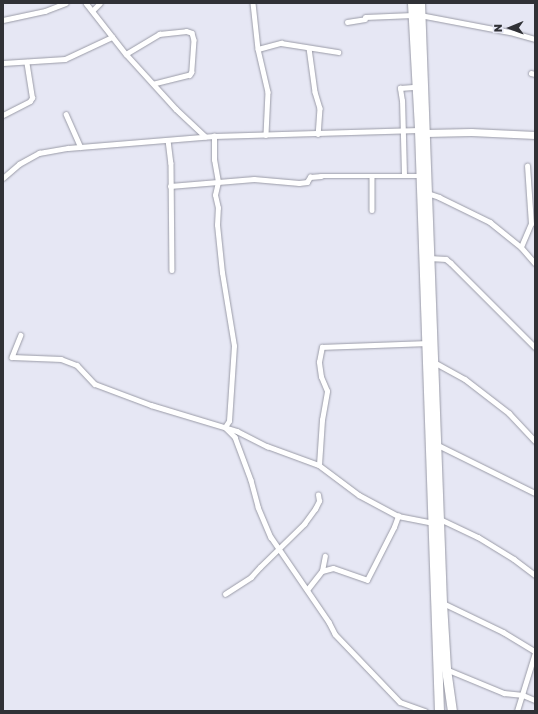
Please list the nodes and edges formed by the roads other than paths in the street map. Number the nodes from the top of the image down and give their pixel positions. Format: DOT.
graph roads {
  1 [pos="66,3"];
  2 [pos="86,3"];
  3 [pos="100,3"];
  4 [pos="253,3"];
  5 [pos="412,3"];
  6 [pos="420,3"];
  7 [pos="92,11"];
  8 [pos="417,15"];
  9 [pos="3,20"];
  10 [pos="346,22"];
  11 [pos="112,37"];
  12 [pos="535,39"];
  13 [pos="309,48"];
  14 [pos="258,49"];
  15 [pos="338,52"];
  16 [pos="126,54"];
  17 [pos="26,62"];
  18 [pos="3,63"];
  19 [pos="155,84"];
  20 [pos="416,87"];
  21 [pos="66,114"];
  22 [pos="3,115"];
  23 [pos="403,130"];
  24 [pos="422,131"];
  25 [pos="318,134"];
  26 [pos="266,135"];
  27 [pos="535,135"];
  28 [pos="205,136"];
  29 [pos="214,136"];
  30 [pos="168,140"];
  31 [pos="81,147"];
  32 [pos="527,166"];
  33 [pos="404,175"];
  34 [pos="372,176"];
  35 [pos="420,176"];
  36 [pos="3,177"];
  37 [pos="218,182"];
  38 [pos="170,186"];
  39 [pos="427,193"];
  40 [pos="372,210"];
  41 [pos="533,224"];
  42 [pos="521,247"];
  43 [pos="429,258"];
  44 [pos="535,263"];
  45 [pos="172,270"];
  46 [pos="427,281"];
  47 [pos="21,335"];
  48 [pos="426,343"];
  49 [pos="535,347"];
  50 [pos="434,362"];
  51 [pos="225,427"];
  52 [pos="238,431"];
  53 [pos="236,436"];
  54 [pos="535,441"];
  55 [pos="436,444"];
  56 [pos="319,465"];
  57 [pos="535,493"];
  58 [pos="318,495"];
  59 [pos="398,516"];
  60 [pos="436,521"];
  61 [pos="436,539"];
  62 [pos="280,549"];
  63 [pos="325,556"];
  64 [pos="322,571"];
  65 [pos="535,575"];
  66 [pos="307,590"];
  67 [pos="224,594"];
  68 [pos="442,603"];
  69 [pos="535,652"];
  70 [pos="446,668"];
  71 [pos="523,695"];
  72 [pos="535,700"];
  73 [pos="425,711"];
  74 [pos="439,711"];
  75 [pos="452,711"];
  76 [pos="517,711"];
  1 -- 9 [label="street"];
  2 -- 7 [label="street"];
  3 -- 7 [label="street"];
  4 -- 14 [label="street"];
  5 -- 8 [label="highway"];
  6 -- 8 [label="highway"];
  7 -- 11 [label="street"];
  8 -- 10 [label="street"];
  8 -- 12 [label="street"];
  8 -- 20 [label="highway"];
  8 -- 24 [label="highway"];
  11 -- 16 [label="street"];
  11 -- 17 [label="street"];
  13 -- 14 [label="street"];
  13 -- 15 [label="street"];
  13 -- 25 [label="street"];
  14 -- 26 [label="street"];
  16 -- 19 [label="street"];
  16 -- 19 [label="street"];
  17 -- 18 [label="street"];
  17 -- 22 [label="street"];
  19 -- 28 [label="street"];
  20 -- 23 [label="street"];
  20 -- 24 [label="highway"];
  21 -- 31 [label="street"];
  23 -- 24 [label="street"];
  23 -- 25 [label="street"];
  23 -- 33 [label="street"];
  24 -- 27 [label="street"];
  24 -- 35 [label="highway"];
  24 -- 39 [label="highway"];
  25 -- 26 [label="street"];
  26 -- 29 [label="street"];
  28 -- 29 [label="street"];
  28 -- 30 [label="street"];
  29 -- 37 [label="street"];
  30 -- 31 [label="street"];
  30 -- 38 [label="street"];
  31 -- 36 [label="street"];
  32 -- 41 [label="street"];
  33 -- 34 [label="street"];
  33 -- 35 [label="street"];
  34 -- 37 [label="street"];
  34 -- 40 [label="street"];
  35 -- 46 [label="highway"];
  37 -- 38 [label="street"];
  37 -- 51 [label="street"];
  38 -- 45 [label="street"];
  39 -- 42 [label="street"];
  39 -- 43 [label="highway"];
  41 -- 42 [label="street"];
  42 -- 44 [label="street"];
  43 -- 46 [label="highway"];
  43 -- 49 [label="street"];
  46 -- 48 [label="highway"];
  46 -- 50 [label="highway"];
  47 -- 51 [label="street"];
  48 -- 56 [label="street"];
  48 -- 60 [label="highway"];
  50 -- 54 [label="street"];
  50 -- 55 [label="highway"];
  51 -- 52 [label="street"];
  51 -- 53 [label="street"];
  52 -- 53 [label="street"];
  52 -- 56 [label="street"];
  53 -- 62 [label="street"];
  55 -- 57 [label="street"];
  55 -- 60 [label="highway"];
  56 -- 59 [label="street"];
  58 -- 62 [label="street"];
  59 -- 60 [label="street"];
  59 -- 64 [label="street"];
  60 -- 61 [label="highway"];
  60 -- 65 [label="street"];
  61 -- 68 [label="highway"];
  61 -- 74 [label="highway"];
  62 -- 66 [label="street"];
  62 -- 67 [label="street"];
  63 -- 64 [label="street"];
  64 -- 66 [label="street"];
  66 -- 73 [label="street"];
  68 -- 69 [label="street"];
  68 -- 70 [label="highway"];
  69 -- 71 [label="street"];
  70 -- 71 [label="street"];
  70 -- 75 [label="highway"];
  71 -- 72 [label="street"];
  71 -- 76 [label="street"];
}
